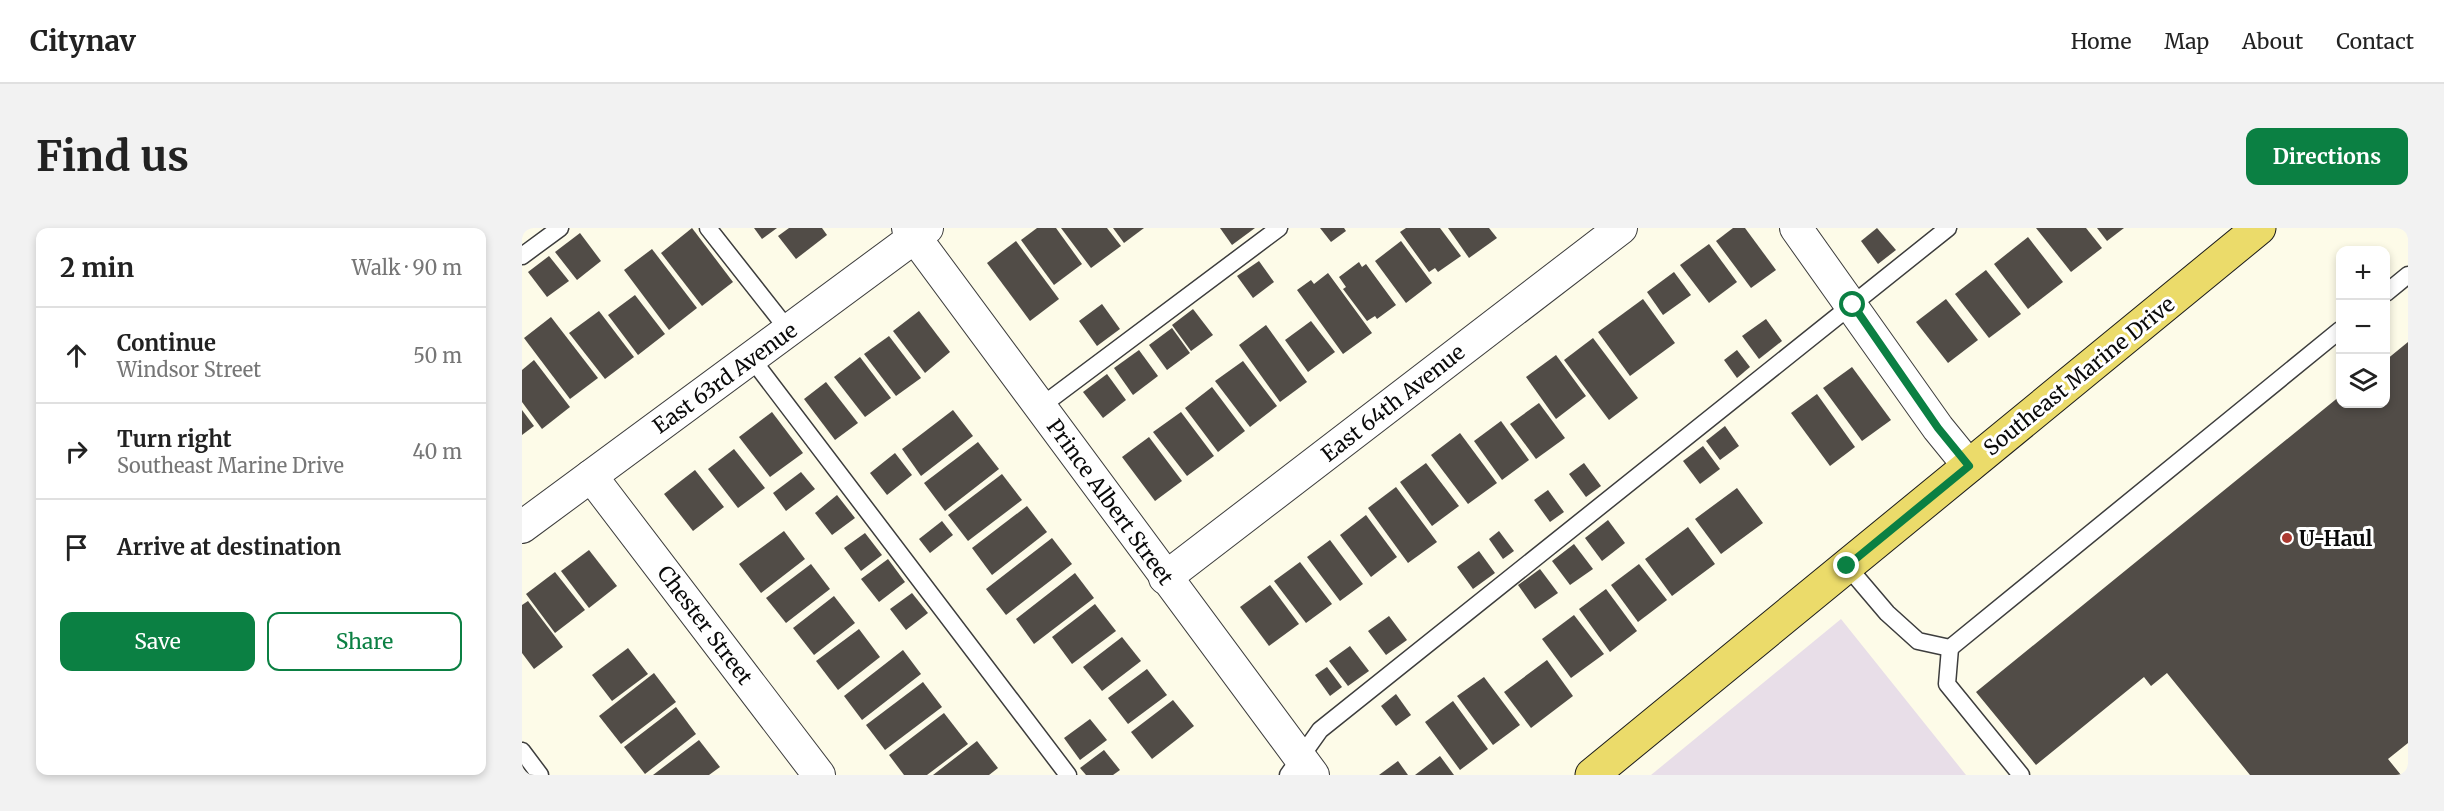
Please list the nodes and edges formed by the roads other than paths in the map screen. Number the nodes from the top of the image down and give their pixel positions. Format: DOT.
graph roads {
  1 [pos="560,228"];
  2 [pos="708,228"];
  3 [pos="1279,228"];
  4 [pos="1621,228"];
  5 [pos="1796,228"];
  6 [pos="1948,228"];
  7 [pos="2259,228"];
  8 [pos="917,231"];
  9 [pos="522,256"];
  10 [pos="2408,275"];
  11 [pos="2390,289"];
  12 [pos="1853,305"];
  13 [pos="789,331"];
  14 [pos="2336,333"];
  15 [pos="752,359"];
  16 [pos="1040,407"];
  17 [pos="1969,466"];
  18 [pos="591,476"];
  19 [pos="522,527"];
  20 [pos="1847,566"];
  21 [pos="1165,578"];
  22 [pos="1950,648"];
  23 [pos="522,752"];
  24 [pos="1301,769"];
  25 [pos="540,775"];
  26 [pos="819,775"];
  27 [pos="1068,775"];
  28 [pos="1592,775"];
  29 [pos="2021,775"];
  1 -- 9 [label="lane"];
  2 -- 13 [label="lane"];
  3 -- 16 [label="lane"];
  4 -- 21 [label="street, East 64th Avenue"];
  5 -- 12 [label="street"];
  6 -- 12 [label="lane"];
  7 -- 17 [label="main road, Southeast Marine Drive"];
  8 -- 13 [label="street, East 63rd Avenue"];
  8 -- 16 [label="street, Prince Albert Street"];
  10 -- 11 [label="lane"];
  12 -- 17 [label="street"];
  12 -- 24 [label="lane"];
  13 -- 15 [label="street, East 63rd Avenue"];
  14 -- 22 [label="lane"];
  15 -- 18 [label="street, East 63rd Avenue"];
  15 -- 27 [label="lane"];
  16 -- 21 [label="street, Prince Albert Street"];
  17 -- 20 [label="main road, Southeast Marine Drive"];
  18 -- 19 [label="street, East 63rd Avenue"];
  18 -- 26 [label="street, Chester Street"];
  20 -- 22 [label="lane"];
  20 -- 28 [label="main road, Southeast Marine Drive"];
  21 -- 24 [label="street, Prince Albert Street"];
  22 -- 29 [label="lane"];
  23 -- 25 [label="lane"];
}
